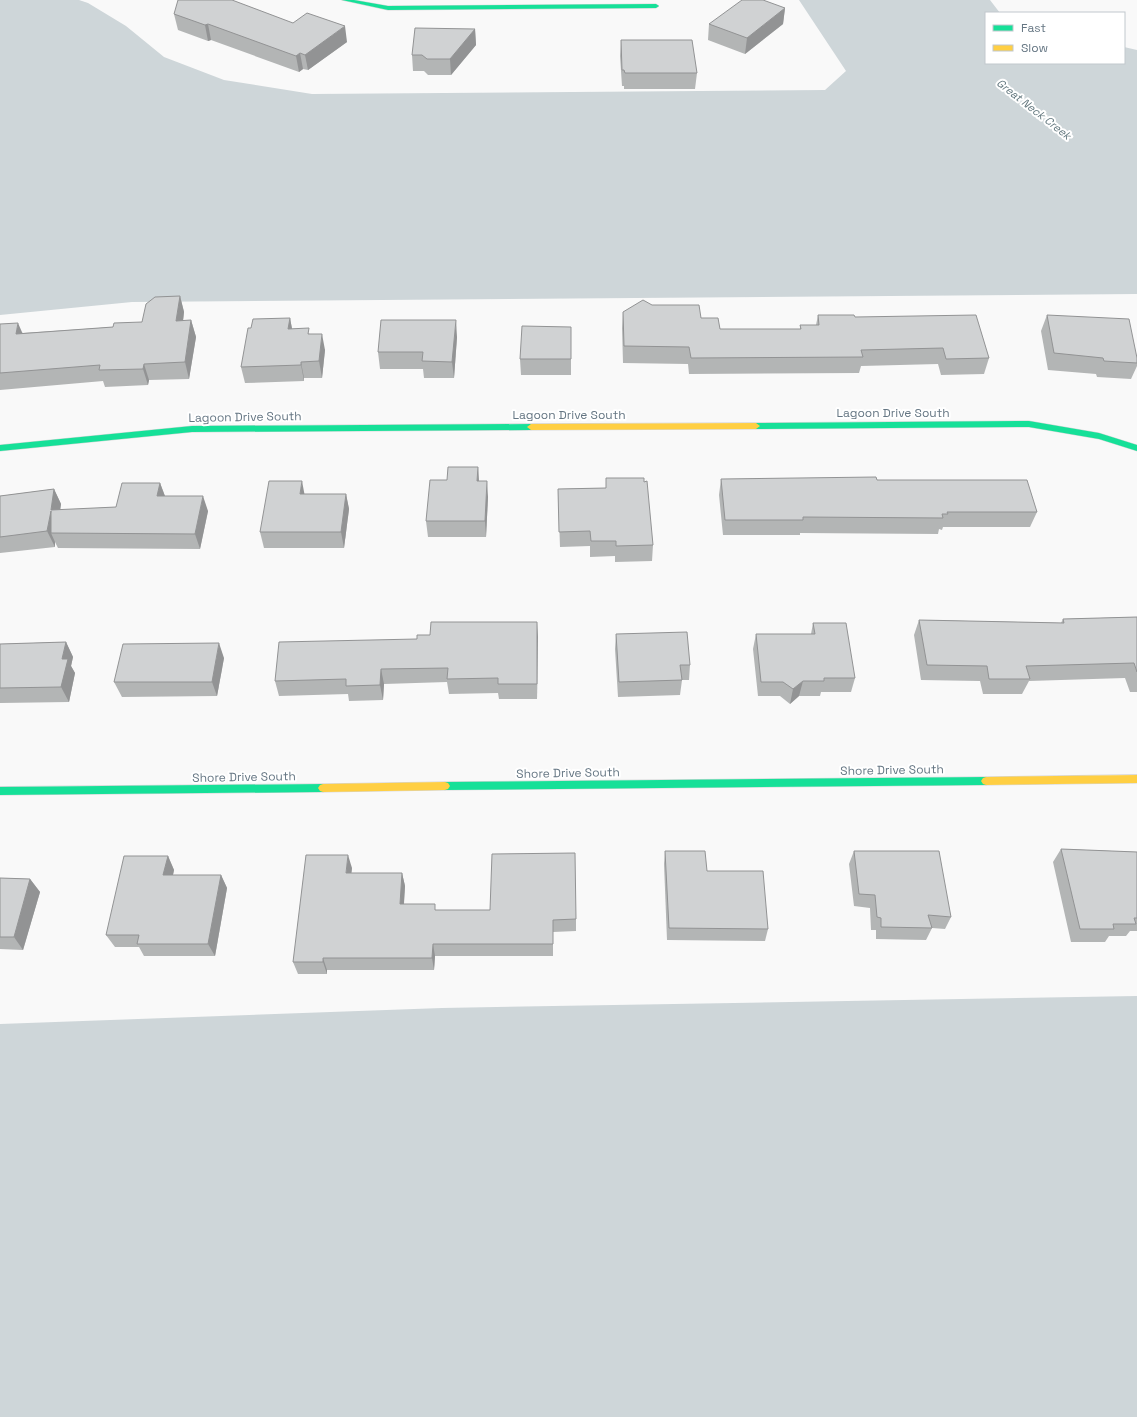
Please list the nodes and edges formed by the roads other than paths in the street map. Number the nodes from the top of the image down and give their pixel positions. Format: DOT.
graph roads {
  1 [pos="345,0"];
  2 [pos="656,6"];
  3 [pos="0,448"];
  4 [pos="1137,448"];
  5 [pos="1137,779"];
  6 [pos="0,791"];
  1 -- 2 [label="street"];
  3 -- 4 [label="street, Lagoon Drive South"];
  5 -- 6 [label="street, Shore Drive South"];
}
